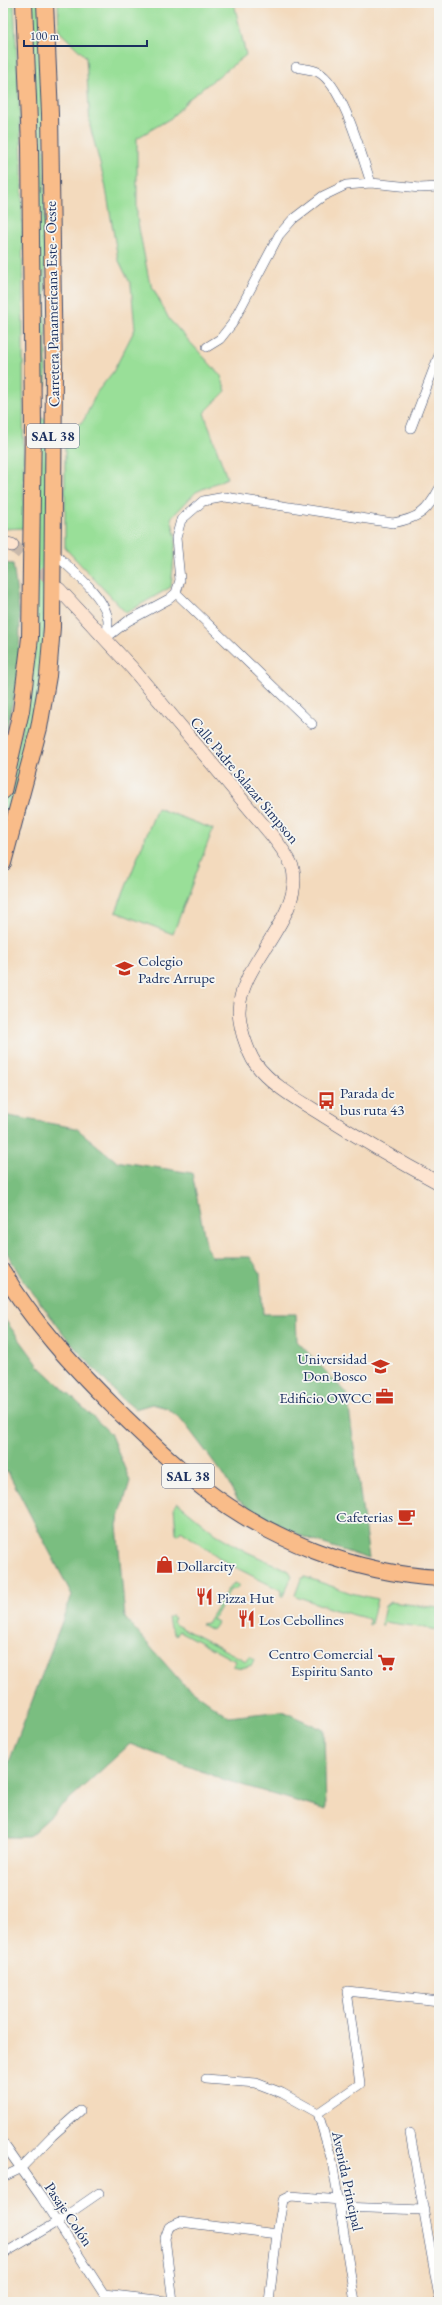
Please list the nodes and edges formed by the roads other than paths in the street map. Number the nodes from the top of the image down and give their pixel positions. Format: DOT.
graph roads {
  1 [pos="24,3"];
  2 [pos="45,3"];
  3 [pos="296,67"];
  4 [pos="371,183"];
  5 [pos="439,187"];
  6 [pos="207,346"];
  7 [pos="439,355"];
  8 [pos="32,382"];
  9 [pos="54,383"];
  10 [pos="33,423"];
  11 [pos="53,423"];
  12 [pos="411,428"];
  13 [pos="439,489"];
  14 [pos="52,552"];
  15 [pos="59,589"];
  16 [pos="176,593"];
  17 [pos="106,638"];
  18 [pos="312,724"];
  19 [pos="3,791"];
  20 [pos="3,863"];
  21 [pos="439,1183"];
  22 [pos="3,1272"];
  23 [pos="3,1293"];
  24 [pos="439,1578"];
  25 [pos="439,1588"];
  26 [pos="439,2001"];
  27 [pos="206,2079"];
  28 [pos="80,2111"];
  29 [pos="318,2113"];
  30 [pos="410,2133"];
  31 [pos="3,2143"];
  32 [pos="20,2169"];
  33 [pos="3,2177"];
  34 [pos="99,2193"];
  35 [pos="340,2204"];
  36 [pos="424,2210"];
  37 [pos="57,2222"];
  38 [pos="277,2234"];
  39 [pos="3,2254"];
  40 [pos="104,2294"];
  41 [pos="439,2297"];
  42 [pos="110,2302"];
  43 [pos="174,2302"];
  44 [pos="269,2302"];
  45 [pos="355,2302"];
  1 -- 8 [label="highway, Carretera Panamericana Este - Oeste / SAL 38"];
  2 -- 9 [label="highway, Carretera Panamericana Este - Oeste / SAL 38"];
  3 -- 4 [label="street"];
  4 -- 5 [label="street"];
  4 -- 6 [label="street"];
  7 -- 12 [label="street"];
  8 -- 9 [label="highway"];
  8 -- 10 [label="highway, Carretera Panamericana Este - Oeste / SAL 38"];
  9 -- 11 [label="highway, Carretera Panamericana Este - Oeste / SAL 38"];
  10 -- 11 [label="highway"];
  10 -- 19 [label="highway, Carretera Panamericana Este - Oeste / SAL 38"];
  11 -- 14 [label="highway, Carretera Panamericana Este - Oeste / SAL 38"];
  13 -- 16 [label="street"];
  14 -- 17 [label="street"];
  14 -- 20 [label="highway, Carretera Panamericana Este - Oeste / SAL 38"];
  15 -- 17 [label="main road, Calle Padre Salazar Simpson"];
  16 -- 17 [label="street"];
  16 -- 18 [label="street"];
  17 -- 21 [label="main road, Calle Padre Salazar Simpson"];
  22 -- 24 [label="highway, SAL 38"];
  23 -- 25 [label="highway, SAL 38"];
  26 -- 29 [label="street"];
  27 -- 29 [label="street"];
  28 -- 32 [label="street"];
  29 -- 35 [label="street, Avenida Principal"];
  30 -- 36 [label="street"];
  31 -- 32 [label="street, Pasaje Colón"];
  32 -- 33 [label="street"];
  32 -- 37 [label="street, Pasaje Colón"];
  34 -- 37 [label="street"];
  35 -- 36 [label="street"];
  35 -- 38 [label="street"];
  35 -- 45 [label="street, Avenida Principal"];
  36 -- 41 [label="street"];
  37 -- 39 [label="street"];
  37 -- 40 [label="street, Pasaje Colón"];
  38 -- 43 [label="street"];
  38 -- 44 [label="street"];
  40 -- 42 [label="street, Pasaje Colón"];
  40 -- 43 [label="street"];
}
